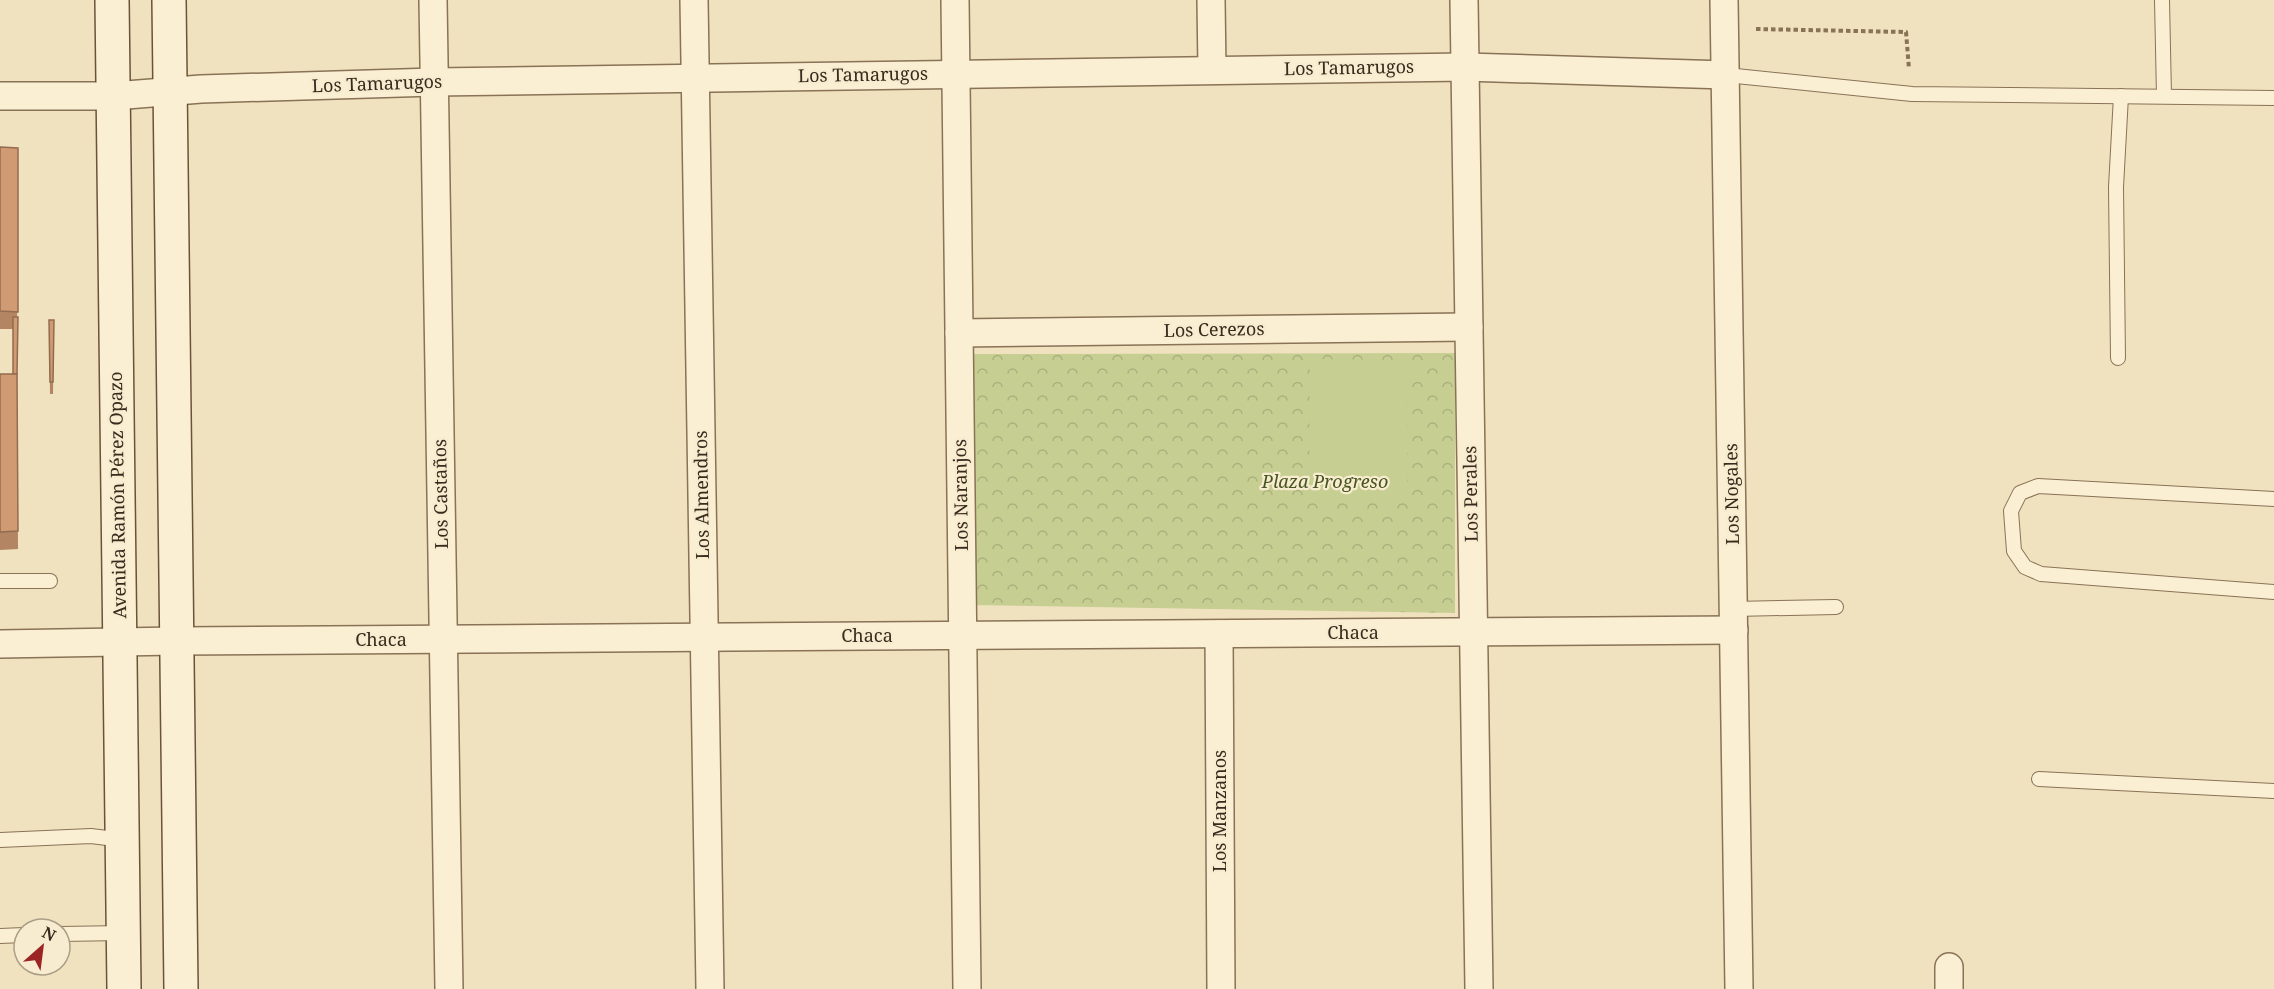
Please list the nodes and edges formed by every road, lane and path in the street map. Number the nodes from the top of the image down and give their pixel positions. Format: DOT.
graph roads {
  1 [pos="112,0"];
  2 [pos="169,0"];
  3 [pos="433,0"];
  4 [pos="694,0"];
  5 [pos="955,0"];
  6 [pos="1211,0"];
  7 [pos="1464,0"];
  8 [pos="1724,0"];
  9 [pos="2162,0"];
  10 [pos="1725,28"];
  11 [pos="1465,67"];
  12 [pos="1212,70"];
  13 [pos="956,74"];
  14 [pos="1726,75"];
  15 [pos="694,78"];
  16 [pos="434,82"];
  17 [pos="171,92"];
  18 [pos="1912,94"];
  19 [pos="0,96"];
  20 [pos="114,96"];
  21 [pos="2121,96"];
  22 [pos="2164,96"];
  23 [pos="2274,98"];
  24 [pos="1469,327"];
  25 [pos="959,333"];
  26 [pos="2118,358"];
  27 [pos="2274,499"];
  28 [pos="0,581"];
  29 [pos="51,581"];
  30 [pos="2274,592"];
  31 [pos="1836,607"];
  32 [pos="1733,619"];
  33 [pos="1473,632"];
  34 [pos="1219,634"];
  35 [pos="963,635"];
  36 [pos="704,638"];
  37 [pos="443,640"];
  38 [pos="177,641"];
  39 [pos="120,642"];
  40 [pos="0,644"];
  41 [pos="2039,778"];
  42 [pos="2274,791"];
  43 [pos="0,840"];
  44 [pos="123,840"];
  45 [pos="124,933"];
  46 [pos="72,934"];
  47 [pos="124,989"];
  48 [pos="181,989"];
  49 [pos="448,989"];
  50 [pos="710,989"];
  51 [pos="967,989"];
  52 [pos="1221,989"];
  53 [pos="1479,989"];
  54 [pos="1739,989"];
  1 -- 20 [label="street, Avenida Ramón Pérez Opazo"];
  2 -- 17 [label="street"];
  3 -- 16 [label="street, Los Castaños"];
  4 -- 15 [label="street, Los Almendros"];
  5 -- 13 [label="street, Los Naranjos"];
  6 -- 12 [label="street"];
  7 -- 11 [label="street, Los Perales"];
  8 -- 10 [label="street, Los Nogales"];
  9 -- 22 [label="lane"];
  10 -- 14 [label="street, Los Nogales"];
  10 -- 18 [label="path"];
  11 -- 12 [label="street, Los Tamarugos"];
  11 -- 14 [label="street, Los Tamarugos"];
  11 -- 24 [label="street, Los Perales"];
  12 -- 13 [label="street, Los Tamarugos"];
  13 -- 15 [label="street, Los Tamarugos"];
  13 -- 25 [label="street, Los Naranjos"];
  14 -- 18 [label="lane"];
  14 -- 32 [label="street, Los Nogales"];
  15 -- 16 [label="street, Los Tamarugos"];
  15 -- 36 [label="street, Los Almendros"];
  16 -- 17 [label="street, Los Tamarugos"];
  16 -- 37 [label="street, Los Castaños"];
  17 -- 20 [label="street, Los Tamarugos"];
  17 -- 38 [label="street"];
  18 -- 21 [label="lane"];
  19 -- 20 [label="street, Los Tamarugos"];
  20 -- 39 [label="street, Avenida Ramón Pérez Opazo"];
  21 -- 22 [label="lane"];
  21 -- 26 [label="lane"];
  22 -- 23 [label="lane"];
  24 -- 25 [label="street, Los Cerezos"];
  24 -- 33 [label="street, Los Perales"];
  25 -- 35 [label="street, Los Naranjos"];
  27 -- 30 [label="lane"];
  28 -- 29 [label="lane"];
  31 -- 32 [label="lane"];
  32 -- 33 [label="street, Chaca"];
  32 -- 54 [label="street, Los Nogales"];
  33 -- 34 [label="street, Chaca"];
  33 -- 53 [label="street, Los Perales"];
  34 -- 35 [label="street, Chaca"];
  34 -- 52 [label="street, Los Manzanos"];
  35 -- 36 [label="street, Chaca"];
  35 -- 51 [label="street, Los Naranjos"];
  36 -- 37 [label="street, Chaca"];
  36 -- 50 [label="street, Los Almendros"];
  37 -- 38 [label="street, Chaca"];
  37 -- 49 [label="street, Los Castaños"];
  38 -- 39 [label="street, Chaca"];
  38 -- 48 [label="street"];
  39 -- 40 [label="street, Chaca"];
  39 -- 44 [label="street, Avenida Ramón Pérez Opazo"];
  41 -- 42 [label="lane"];
  43 -- 44 [label="lane"];
  44 -- 45 [label="street, Avenida Ramón Pérez Opazo"];
  45 -- 46 [label="lane"];
  45 -- 47 [label="street, Avenida Ramón Pérez Opazo"];
}
